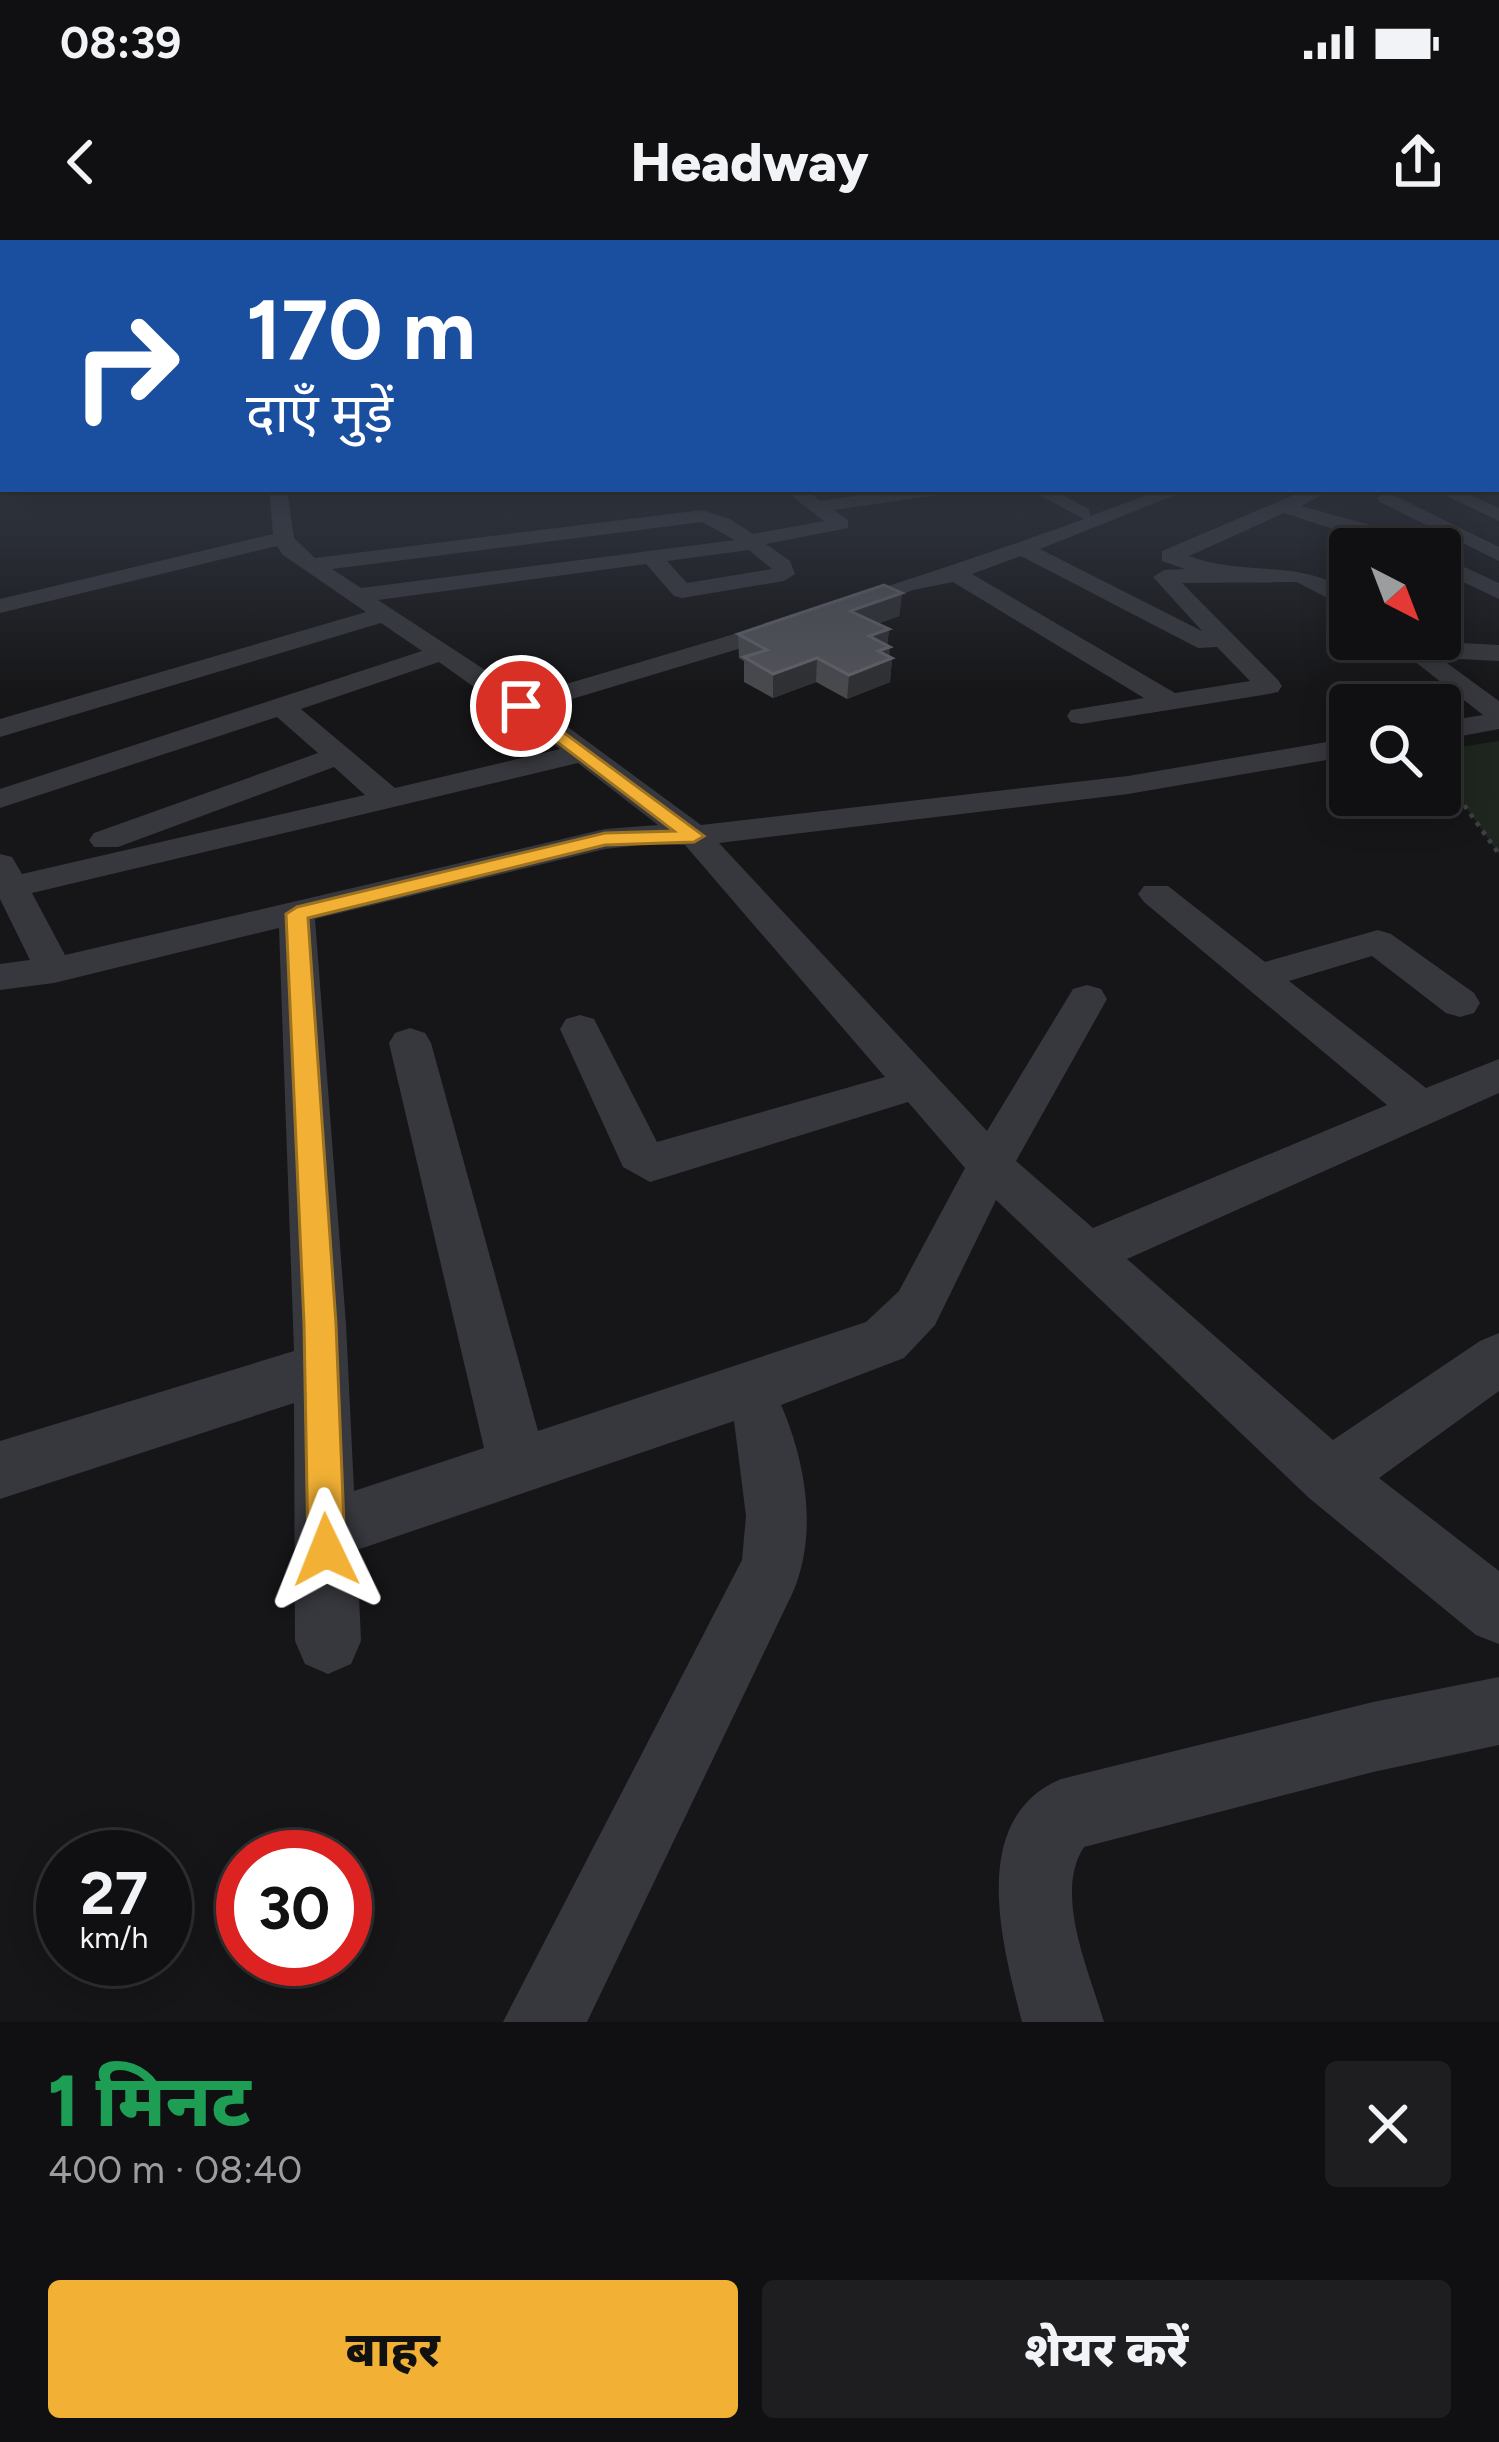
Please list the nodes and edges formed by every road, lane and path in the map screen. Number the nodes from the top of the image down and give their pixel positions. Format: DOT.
graph roads {
  1 [pos="282,524"];
  2 [pos="637,524"];
  3 [pos="723,524"];
  4 [pos="840,524"];
  5 [pos="1065,524"];
  6 [pos="1071,524"];
  7 [pos="1091,524"];
  8 [pos="1236,524"];
  9 [pos="1438,524"];
  10 [pos="1448,524"];
  11 [pos="1499,525"];
  12 [pos="284,538"];
  13 [pos="1125,541"];
  14 [pos="748,542"];
  15 [pos="1022,548"];
  16 [pos="1314,550"];
  17 [pos="652,558"];
  18 [pos="1499,559"];
  19 [pos="1461,563"];
  20 [pos="310,565"];
  21 [pos="1285,570"];
  22 [pos="1461,573"];
  23 [pos="954,574"];
  24 [pos="1224,574"];
  25 [pos="908,584"];
  26 [pos="1329,587"];
  27 [pos="1499,592"];
  28 [pos="355,596"];
  29 [pos="0,606"];
  30 [pos="382,615"];
  31 [pos="1461,649"];
  32 [pos="441,653"];
  33 [pos="1499,653"];
  34 [pos="1425,660"];
  35 [pos="1242,661"];
  36 [pos="1169,701"];
  37 [pos="281,706"];
  38 [pos="521,706"];
  39 [pos="1081,716"];
  40 [pos="1499,718"];
  41 [pos="1461,726"];
  42 [pos="0,728"];
  43 [pos="1329,751"];
  44 [pos="583,753"];
  45 [pos="340,755"];
  46 [pos="389,799"];
  47 [pos="0,800"];
  48 [pos="1461,801"];
  49 [pos="694,836"];
  50 [pos="1499,854"];
  51 [pos="5,877"];
  52 [pos="1156,894"];
  53 [pos="297,914"];
  54 [pos="54,970"];
  55 [pos="0,977"];
  56 [pos="1259,977"];
  57 [pos="1087,999"];
  58 [pos="1460,1004"];
  59 [pos="580,1029"];
  60 [pos="410,1043"];
  61 [pos="1499,1075"];
  62 [pos="915,1084"];
  63 [pos="1421,1108"];
  64 [pos="990,1165"];
  65 [pos="1086,1253"];
  66 [pos="1499,1359"];
  67 [pos="322,1368"];
  68 [pos="761,1424"];
  69 [pos="517,1463"];
  70 [pos="0,1470"];
  71 [pos="1330,1477"];
  72 [pos="357,1520"];
  73 [pos="1499,1612"];
  74 [pos="328,1642"];
  75 [pos="1499,1711"];
  76 [pos="544,2022"];
  77 [pos="1063,2022"];
  1 -- 12 [label="street"];
  2 -- 20 [label="street"];
  3 -- 14 [label="street"];
  4 -- 14 [label="street"];
  5 -- 25 [label="street"];
  6 -- 15 [label="street"];
  7 -- 13 [label="street"];
  8 -- 24 [label="street"];
  9 -- 18 [label="street"];
  10 -- 11 [label="street"];
  12 -- 20 [label="street"];
  12 -- 29 [label="street"];
  14 -- 17 [label="street"];
  14 -- 17 [label="street"];
  15 -- 23 [label="street"];
  15 -- 35 [label="street"];
  16 -- 21 [label="street"];
  17 -- 28 [label="street"];
  18 -- 19 [label="street"];
  20 -- 28 [label="street"];
  21 -- 24 [label="street"];
  21 -- 26 [label="street"];
  22 -- 27 [label="street"];
  23 -- 25 [label="street"];
  23 -- 36 [label="street"];
  24 -- 35 [label="street"];
  25 -- 38 [label="street"];
  28 -- 30 [label="street"];
  30 -- 32 [label="street"];
  30 -- 42 [label="street"];
  31 -- 33 [label="street"];
  32 -- 37 [label="street"];
  32 -- 38 [label="street"];
  34 -- 40 [label="street"];
  35 -- 36 [label="street"];
  36 -- 39 [label="street"];
  37 -- 45 [label="street"];
  37 -- 47 [label="street"];
  38 -- 44 [label="street"];
  40 -- 41 [label="street"];
  43 -- 49 [label="street"];
  44 -- 46 [label="street"];
  44 -- 49 [label="street"];
  45 -- 46 [label="street"];
  45 -- 51 [label="street"];
  46 -- 51 [label="street"];
  48 -- 50 [label="path"];
  49 -- 53 [label="street"];
  49 -- 62 [label="street"];
  51 -- 54 [label="street"];
  52 -- 56 [label="street"];
  53 -- 54 [label="street"];
  53 -- 67 [label="street"];
  54 -- 55 [label="street"];
  56 -- 58 [label="street"];
  56 -- 63 [label="street"];
  57 -- 64 [label="street"];
  59 -- 62 [label="street"];
  60 -- 69 [label="street"];
  61 -- 63 [label="street"];
  62 -- 64 [label="street"];
  63 -- 65 [label="street"];
  64 -- 65 [label="street"];
  64 -- 69 [label="street"];
  65 -- 71 [label="street"];
  66 -- 71 [label="street"];
  67 -- 70 [label="street"];
  67 -- 74 [label="street"];
  68 -- 76 [label="street"];
  69 -- 72 [label="street"];
  71 -- 73 [label="street"];
  75 -- 77 [label="street"];
}
